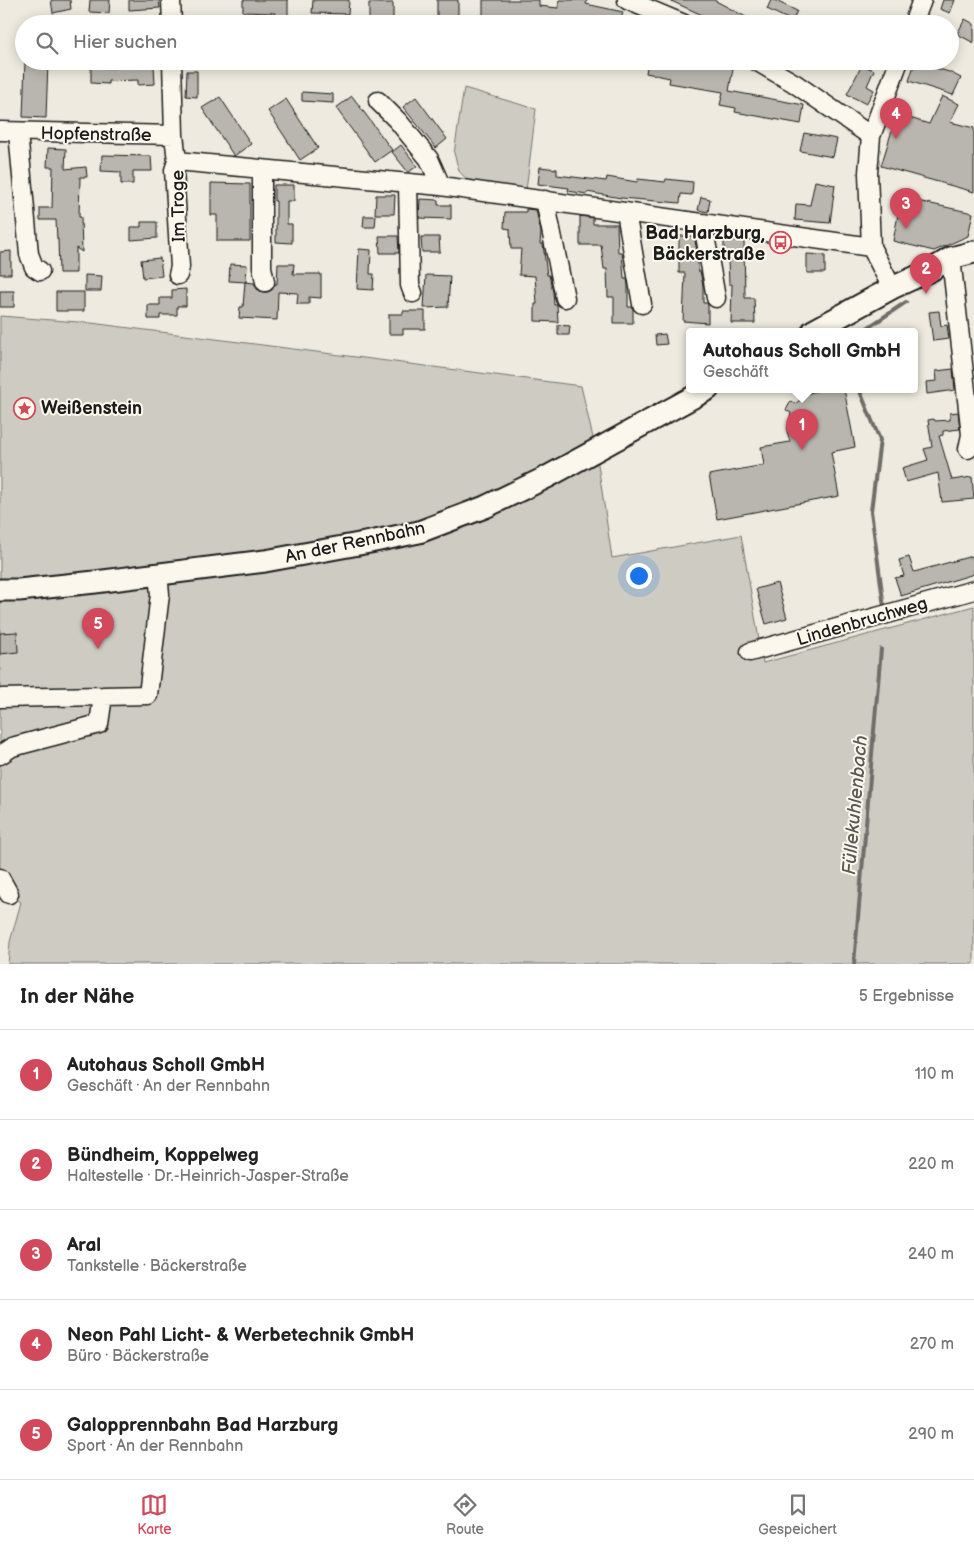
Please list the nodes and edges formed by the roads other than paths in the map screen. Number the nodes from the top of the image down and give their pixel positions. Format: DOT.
graph roads {
  1 [pos="171,0"];
  2 [pos="627,0"];
  3 [pos="922,0"];
  4 [pos="172,15"];
  5 [pos="663,15"];
  6 [pos="916,15"];
  7 [pos="172,70"];
  8 [pos="772,70"];
  9 [pos="895,70"];
  10 [pos="378,101"];
  11 [pos="0,132"];
  12 [pos="18,132"];
  13 [pos="174,136"];
  14 [pos="871,136"];
  15 [pos="177,161"];
  16 [pos="262,170"];
  17 [pos="408,183"];
  18 [pos="441,186"];
  19 [pos="545,200"];
  20 [pos="626,212"];
  21 [pos="703,224"];
  22 [pos="871,247"];
  23 [pos="974,252"];
  24 [pos="951,258"];
  25 [pos="40,271"];
  26 [pos="178,275"];
  27 [pos="265,282"];
  28 [pos="892,288"];
  29 [pos="413,293"];
  30 [pos="565,298"];
  31 [pos="716,298"];
  32 [pos="642,304"];
  33 [pos="819,328"];
  34 [pos="701,393"];
  35 [pos="968,450"];
  36 [pos="158,574"];
  37 [pos="0,590"];
  38 [pos="974,590"];
  39 [pos="750,652"];
  40 [pos="103,696"];
  41 [pos="0,698"];
  42 [pos="0,755"];
  43 [pos="0,878"];
  44 [pos="9,894"];
  1 -- 4 [label="street"];
  2 -- 5 [label="street"];
  3 -- 6 [label="street"];
  7 -- 13 [label="street, Hopfenstraße"];
  8 -- 14 [label="street"];
  9 -- 14 [label="street"];
  10 -- 18 [label="street"];
  11 -- 12 [label="street, Hopfenstraße"];
  12 -- 13 [label="street, Hopfenstraße"];
  12 -- 25 [label="street, Hopfenstraße"];
  13 -- 15 [label="street, Hopfenstraße"];
  14 -- 22 [label="street"];
  15 -- 16 [label="street, Im Troge"];
  15 -- 26 [label="street, Im Troge"];
  16 -- 17 [label="street, Im Troge"];
  16 -- 27 [label="street"];
  17 -- 18 [label="street, Im Troge"];
  17 -- 29 [label="street"];
  18 -- 19 [label="street, Im Troge"];
  19 -- 20 [label="street, Im Troge"];
  19 -- 30 [label="street"];
  20 -- 21 [label="street, Im Troge"];
  20 -- 32 [label="street"];
  21 -- 22 [label="street, Im Troge"];
  21 -- 31 [label="street"];
  22 -- 28 [label="street"];
  23 -- 24 [label="main road"];
  24 -- 28 [label="main road"];
  24 -- 35 [label="street"];
  28 -- 33 [label="main road"];
  34 -- 36 [label="main road, An der Rennbahn"];
  36 -- 37 [label="main road, An der Rennbahn"];
  36 -- 40 [label="street"];
  38 -- 39 [label="street, Lindenbruchweg"];
  40 -- 41 [label="street"];
  40 -- 42 [label="street"];
  43 -- 44 [label="street"];
}
